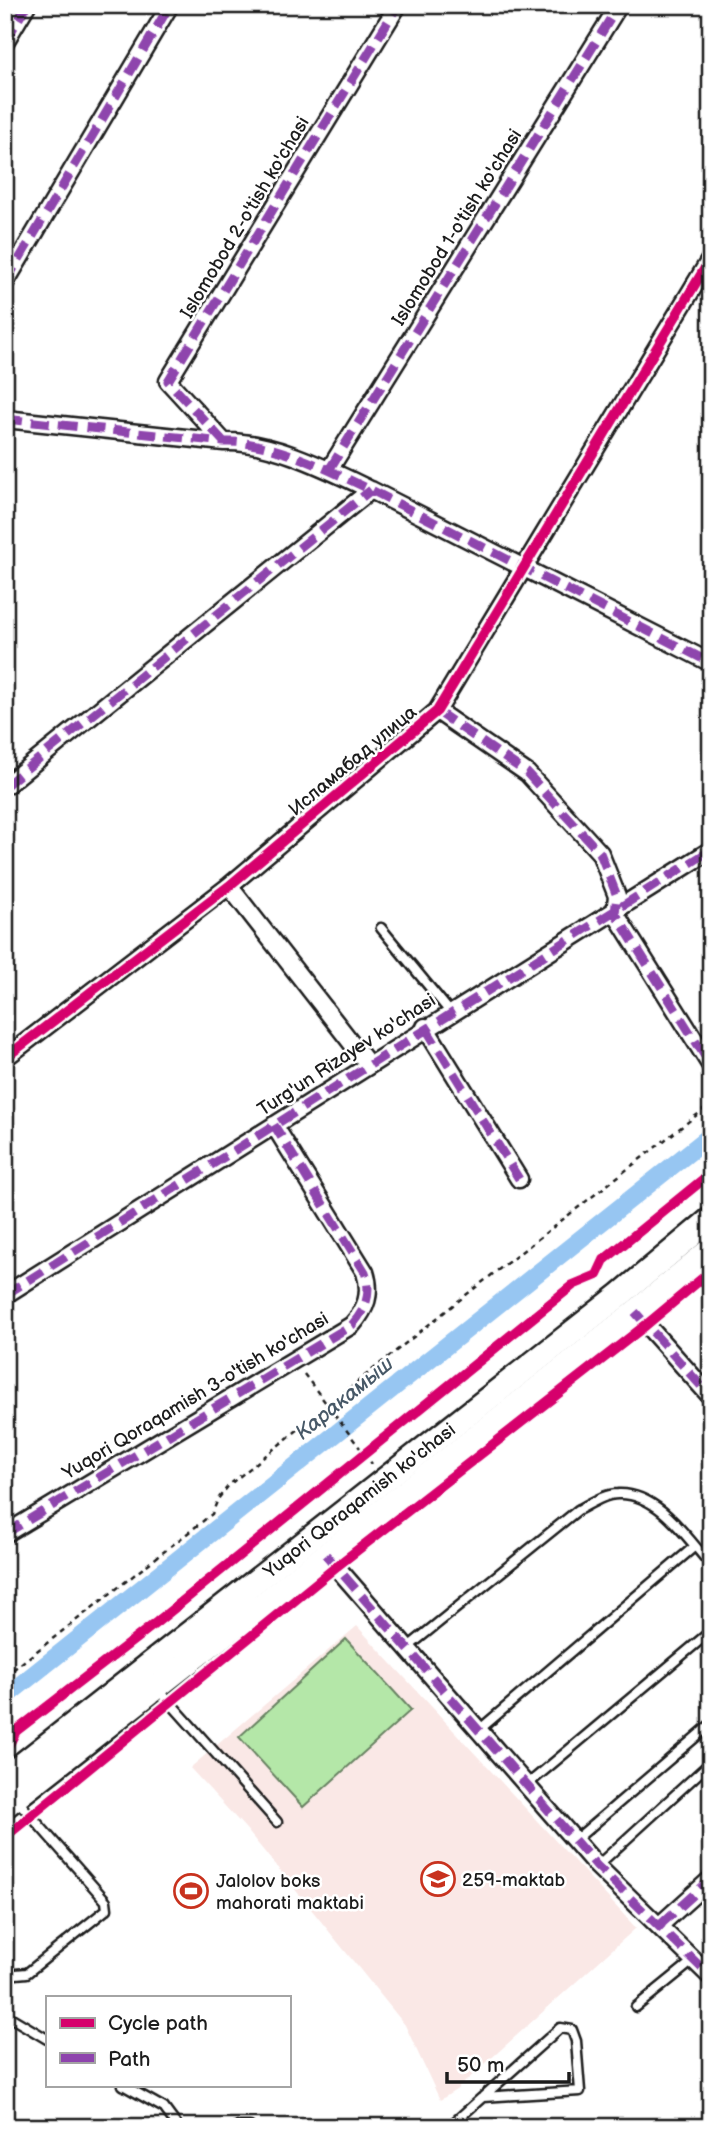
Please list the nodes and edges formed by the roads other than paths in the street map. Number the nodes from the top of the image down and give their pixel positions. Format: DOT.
graph roads {
  1 [pos="27,5"];
  2 [pos="170,5"];
  3 [pos="398,5"];
  4 [pos="620,5"];
  5 [pos="5,43"];
  6 [pos="711,258"];
  7 [pos="5,283"];
  8 [pos="5,419"];
  9 [pos="223,442"];
  10 [pos="329,470"];
  11 [pos="371,490"];
  12 [pos="525,569"];
  13 [pos="711,663"];
  14 [pos="437,712"];
  15 [pos="5,786"];
  16 [pos="711,850"];
  17 [pos="229,886"];
  18 [pos="615,913"];
  19 [pos="381,928"];
  20 [pos="450,1012"];
  21 [pos="425,1027"];
  22 [pos="5,1058"];
  23 [pos="368,1064"];
  24 [pos="711,1066"];
  25 [pos="274,1125"];
  26 [pos="519,1179"];
  27 [pos="711,1219"];
  28 [pos="709,1255"];
  29 [pos="5,1295"];
  30 [pos="635,1312"];
  31 [pos="711,1397"];
  32 [pos="5,1534"];
  33 [pos="695,1546"];
  34 [pos="326,1555"];
  35 [pos="711,1565"];
  36 [pos="711,1631"];
  37 [pos="407,1648"];
  38 [pos="149,1679"];
  39 [pos="711,1724"];
  40 [pos="478,1730"];
  41 [pos="711,1762"];
  42 [pos="527,1784"];
  43 [pos="9,1794"];
  44 [pos="277,1822"];
  45 [pos="575,1841"];
  46 [pos="597,1866"];
  47 [pos="711,1879"];
  48 [pos="660,1925"];
  49 [pos="694,1960"];
  50 [pos="5,1975"];
  51 [pos="711,1978"];
  52 [pos="636,2007"];
  53 [pos="5,2014"];
  54 [pos="46,2038"];
  55 [pos="125,2086"];
  56 [pos="483,2097"];
  57 [pos="178,2127"];
  58 [pos="236,2127"];
  59 [pos="250,2127"];
  60 [pos="449,2127"];
  1 -- 5 [label="street"];
  2 -- 7 [label="street"];
  3 -- 9 [label="street, Islomobod 2-o'tish ko'chasi"];
  4 -- 10 [label="street, Islomobod 1-o'tish ko'chasi"];
  6 -- 12 [label="street, Исламабад улица"];
  8 -- 9 [label="street"];
  9 -- 10 [label="street"];
  10 -- 11 [label="street"];
  11 -- 12 [label="street"];
  11 -- 15 [label="street"];
  12 -- 13 [label="street"];
  12 -- 14 [label="street, Исламабад улица"];
  14 -- 17 [label="street, Исламабад улица"];
  14 -- 18 [label="street"];
  16 -- 18 [label="street, Turg'un Rizayev ko'chasi"];
  17 -- 22 [label="street, Исламабад улица"];
  17 -- 23 [label="street"];
  18 -- 20 [label="street, Turg'un Rizayev ko'chasi"];
  18 -- 24 [label="street"];
  19 -- 20 [label="lane"];
  20 -- 21 [label="street, Turg'un Rizayev ko'chasi"];
  21 -- 23 [label="street, Turg'un Rizayev ko'chasi"];
  21 -- 26 [label="street"];
  23 -- 25 [label="street, Turg'un Rizayev ko'chasi"];
  25 -- 29 [label="street, Turg'un Rizayev ko'chasi"];
  25 -- 32 [label="street, Yuqori Qoraqamish 3-o'tish ko'chasi"];
  27 -- 38 [label="main road, Yuqori Qoraqamish ko'chasi"];
  28 -- 30 [label="main road, Yuqori Qoraqamish ko'chasi"];
  30 -- 31 [label="street"];
  30 -- 34 [label="main road, Yuqori Qoraqamish ko'chasi"];
  33 -- 35 [label="lane"];
  33 -- 37 [label="lane"];
  33 -- 40 [label="lane"];
  34 -- 37 [label="street"];
  34 -- 38 [label="main road, Yuqori Qoraqamish ko'chasi"];
  36 -- 42 [label="lane"];
  37 -- 40 [label="street"];
  38 -- 43 [label="main road, Yuqori Qoraqamish ko'chasi"];
  38 -- 44 [label="lane"];
  39 -- 45 [label="lane"];
  40 -- 42 [label="street"];
  41 -- 46 [label="lane"];
  42 -- 45 [label="street"];
  43 -- 50 [label="lane"];
  45 -- 46 [label="street"];
  46 -- 48 [label="street"];
  47 -- 48 [label="street"];
  48 -- 49 [label="street"];
  49 -- 51 [label="street"];
  49 -- 52 [label="lane"];
  53 -- 54 [label="lane"];
  55 -- 57 [label="lane"];
  56 -- 56 [label="lane"];
  56 -- 60 [label="lane"];
  58 -- 59 [label="lane"];
}
